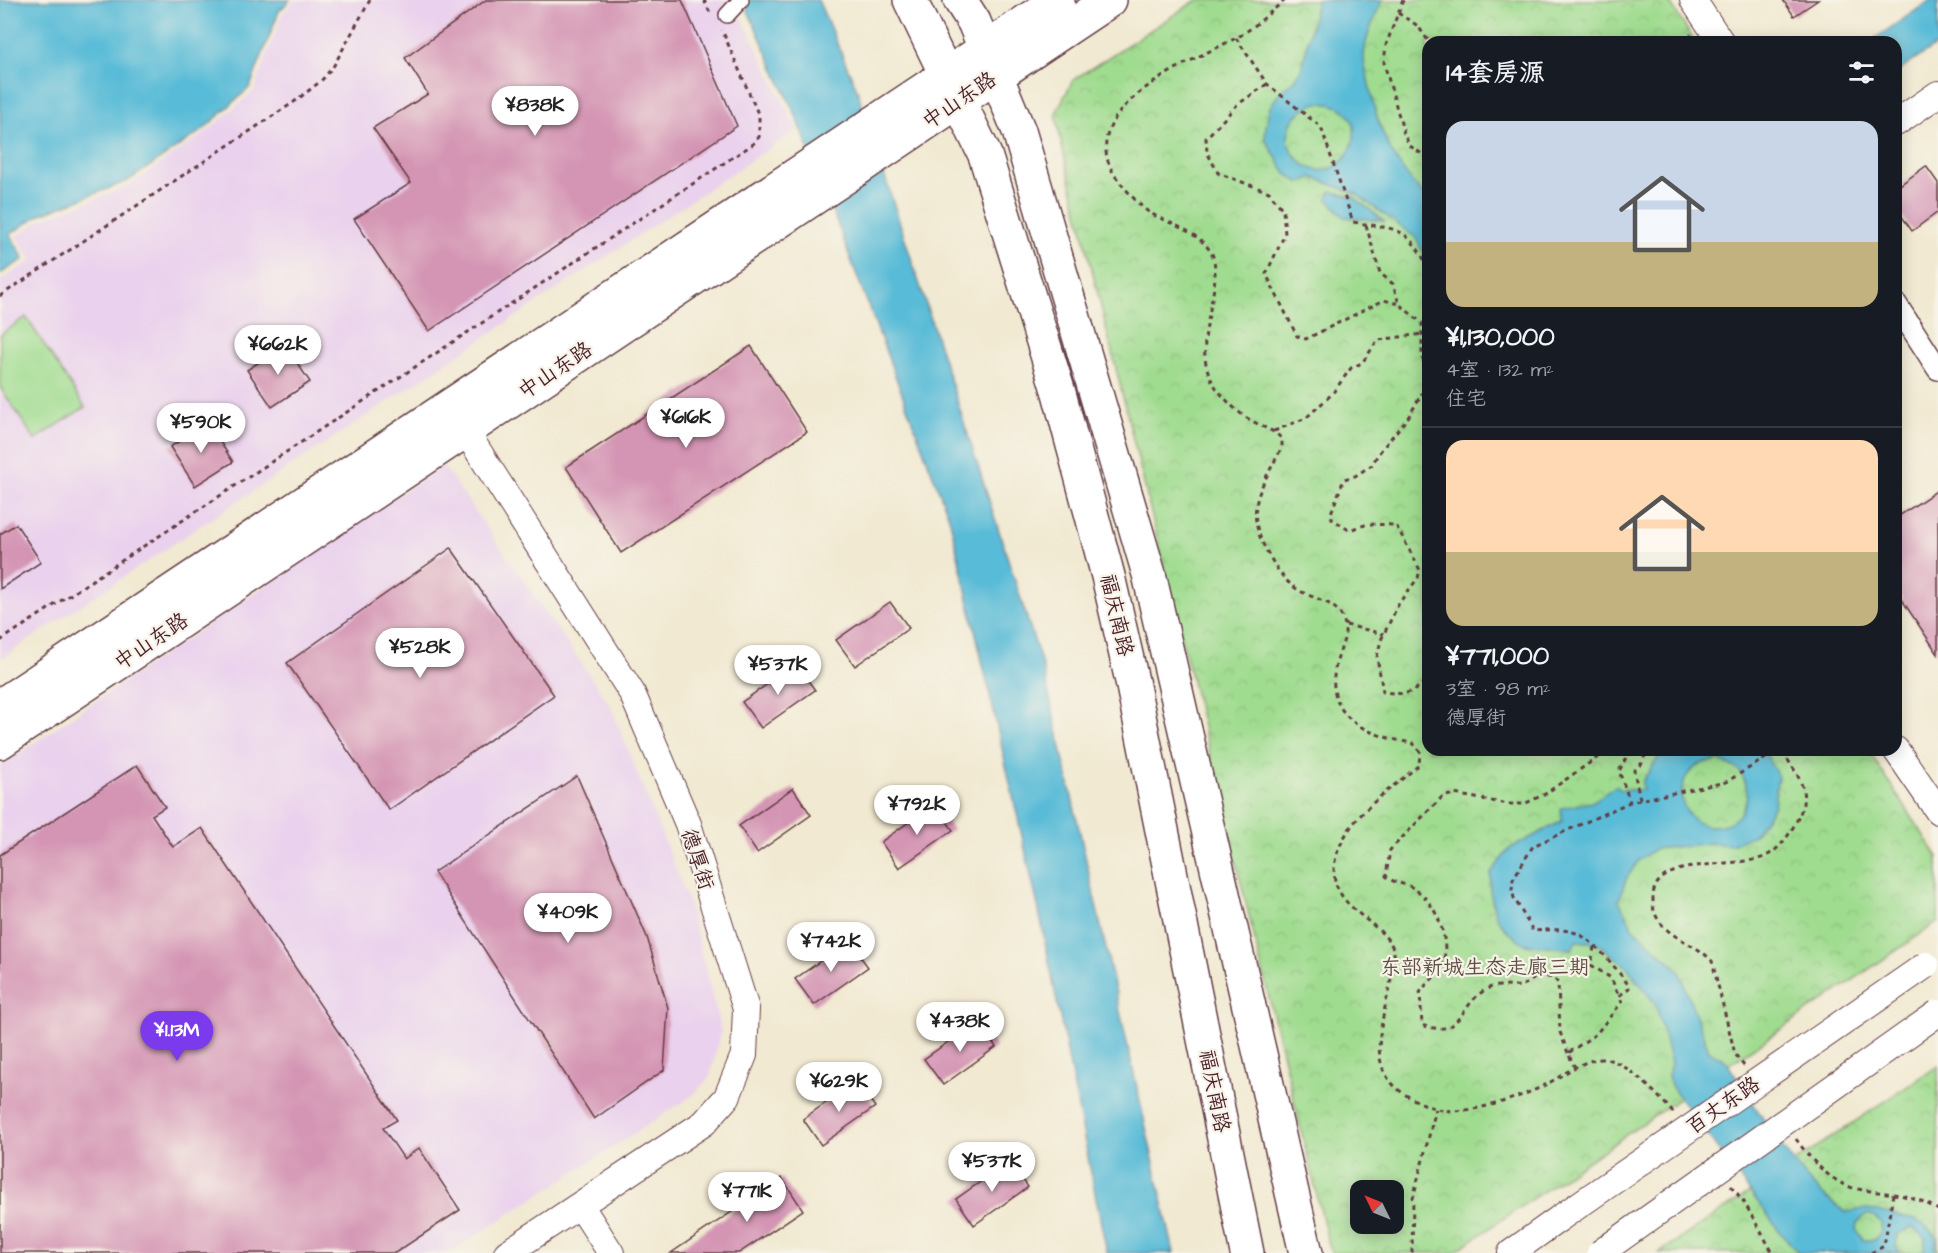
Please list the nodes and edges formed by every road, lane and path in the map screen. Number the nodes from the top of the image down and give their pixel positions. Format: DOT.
graph roads {
  1 [pos="370,0"];
  2 [pos="741,0"];
  3 [pos="910,0"];
  4 [pos="960,0"];
  5 [pos="1058,0"];
  6 [pos="1110,0"];
  7 [pos="1285,0"];
  8 [pos="1403,0"];
  9 [pos="1693,0"];
  10 [pos="1398,13"];
  11 [pos="722,17"];
  12 [pos="1425,36"];
  13 [pos="1717,36"];
  14 [pos="1236,38"];
  15 [pos="990,62"];
  16 [pos="1267,84"];
  17 [pos="953,86"];
  18 [pos="1938,94"];
  19 [pos="1902,119"];
  20 [pos="1422,154"];
  21 [pos="1366,225"];
  22 [pos="1422,258"];
  23 [pos="0,296"];
  24 [pos="1400,304"];
  25 [pos="1902,313"];
  26 [pos="1422,334"];
  27 [pos="1422,358"];
  28 [pos="1938,369"];
  29 [pos="1422,393"];
  30 [pos="457,418"];
  31 [pos="1274,431"];
  32 [pos="1346,625"];
  33 [pos="1384,634"];
  34 [pos="0,641"];
  35 [pos="1422,683"];
  36 [pos="0,706"];
  37 [pos="0,742"];
  38 [pos="1599,756"];
  39 [pos="1627,756"];
  40 [pos="1645,756"];
  41 [pos="1770,756"];
  42 [pos="1784,756"];
  43 [pos="1900,756"];
  44 [pos="1640,799"];
  45 [pos="1630,802"];
  46 [pos="1938,811"];
  47 [pos="1592,946"];
  48 [pos="1932,963"];
  49 [pos="1619,996"];
  50 [pos="1938,1012"];
  51 [pos="1568,1053"];
  52 [pos="1575,1068"];
  53 [pos="1748,1071"];
  54 [pos="1436,1109"];
  55 [pos="1677,1119"];
  56 [pos="1792,1134"];
  57 [pos="1729,1183"];
  58 [pos="1893,1194"];
  59 [pos="580,1205"];
  60 [pos="1938,1210"];
  61 [pos="507,1253"];
  62 [pos="611,1253"];
  63 [pos="1247,1253"];
  64 [pos="1305,1253"];
  65 [pos="1412,1253"];
  66 [pos="1511,1253"];
  67 [pos="1600,1253"];
  68 [pos="1773,1253"];
  69 [pos="1871,1253"];
  1 -- 23 [label="path"];
  2 -- 11 [label="street"];
  3 -- 17 [label="main road, 福庆南路"];
  4 -- 15 [label="main road, 福庆南路"];
  5 -- 15 [label="main road, 中山东路"];
  6 -- 15 [label="main road, 中山东路"];
  7 -- 14 [label="path"];
  8 -- 10 [label="path"];
  9 -- 13 [label="street"];
  10 -- 12 [label="path"];
  10 -- 20 [label="path"];
  11 -- 34 [label="path"];
  14 -- 16 [label="path"];
  14 -- 31 [label="path"];
  15 -- 17 [label="main road, 中山东路"];
  15 -- 64 [label="main road, 福庆南路"];
  16 -- 21 [label="path"];
  16 -- 24 [label="path"];
  17 -- 30 [label="main road, 中山东路"];
  17 -- 63 [label="main road, 福庆南路"];
  18 -- 19 [label="street"];
  21 -- 22 [label="path"];
  21 -- 24 [label="path"];
  24 -- 26 [label="path"];
  25 -- 28 [label="street"];
  26 -- 27 [label="path"];
  26 -- 31 [label="path"];
  29 -- 33 [label="path"];
  30 -- 36 [label="main road, 中山东路"];
  30 -- 37 [label="main road, 中山东路"];
  30 -- 59 [label="street, 德厚街"];
  31 -- 32 [label="path"];
  32 -- 33 [label="path"];
  32 -- 54 [label="path"];
  33 -- 35 [label="path"];
  38 -- 51 [label="path"];
  39 -- 45 [label="path"];
  40 -- 44 [label="path"];
  41 -- 44 [label="path"];
  42 -- 53 [label="path"];
  43 -- 46 [label="street"];
  44 -- 45 [label="path"];
  45 -- 47 [label="path"];
  47 -- 49 [label="path"];
  47 -- 49 [label="path"];
  48 -- 66 [label="street, 百丈东路, bridge"];
  49 -- 51 [label="path"];
  50 -- 67 [label="street, bridge"];
  51 -- 52 [label="path"];
  52 -- 54 [label="path"];
  52 -- 55 [label="path"];
  54 -- 65 [label="path"];
  56 -- 58 [label="path"];
  57 -- 68 [label="path"];
  58 -- 60 [label="path"];
  58 -- 69 [label="path"];
  59 -- 61 [label="street, 德厚街"];
  59 -- 62 [label="street"];
}
